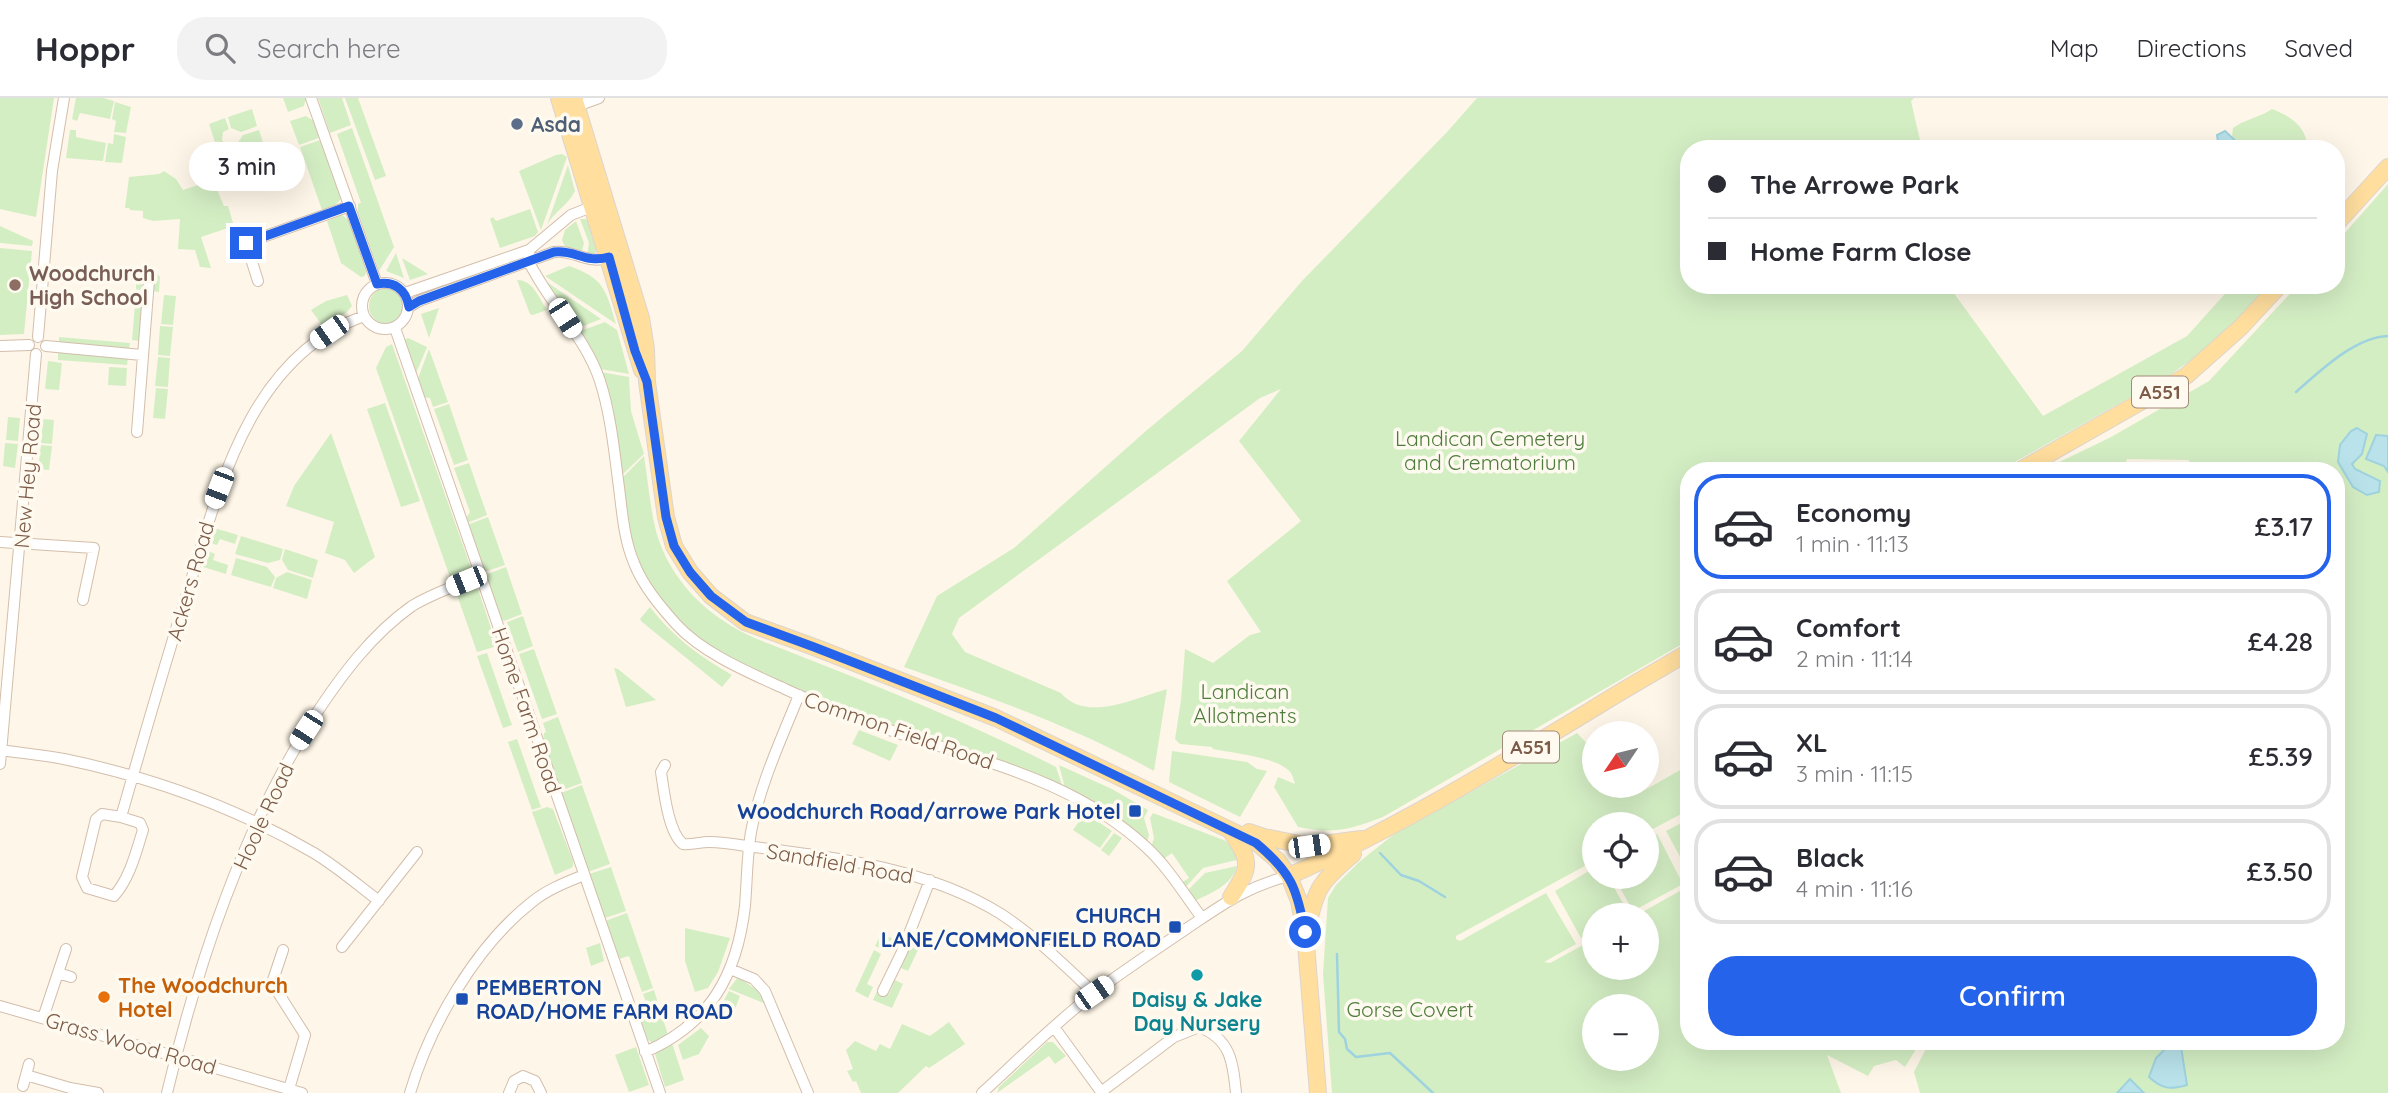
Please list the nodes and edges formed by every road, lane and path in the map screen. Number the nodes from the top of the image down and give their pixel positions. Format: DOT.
graph roads {
  1 [pos="64,98"];
  2 [pos="311,98"];
  3 [pos="559,98"];
  4 [pos="599,98"];
  5 [pos="573,101"];
  6 [pos="570,133"];
  7 [pos="2388,167"];
  8 [pos="601,182"];
  9 [pos="349,206"];
  10 [pos="594,206"];
  11 [pos="2345,214"];
  12 [pos="551,232"];
  13 [pos="529,250"];
  14 [pos="562,251"];
  15 [pos="609,257"];
  16 [pos="529,263"];
  17 [pos="149,280"];
  18 [pos="258,281"];
  19 [pos="377,284"];
  20 [pos="405,293"];
  21 [pos="2272,294"];
  22 [pos="409,307"];
  23 [pos="364,316"];
  24 [pos="395,328"];
  25 [pos="38,337"];
  26 [pos="29,345"];
  27 [pos="0,346"];
  28 [pos="46,346"];
  29 [pos="36,354"];
  30 [pos="142,355"];
  31 [pos="647,382"];
  32 [pos="137,432"];
  33 [pos="2035,462"];
  34 [pos="0,542"];
  35 [pos="21,544"];
  36 [pos="480,576"];
  37 [pos="83,600"];
  38 [pos="1680,657"];
  39 [pos="799,695"];
  40 [pos="1,750"];
  41 [pos="0,764"];
  42 [pos="664,765"];
  43 [pos="133,777"];
  44 [pos="1185,810"];
  45 [pos="121,817"];
  46 [pos="258,822"];
  47 [pos="1231,831"];
  48 [pos="1370,838"];
  49 [pos="749,846"];
  50 [pos="416,852"];
  51 [pos="584,874"];
  52 [pos="1289,876"];
  53 [pos="930,880"];
  54 [pos="1231,897"];
  55 [pos="379,901"];
  56 [pos="1202,918"];
  57 [pos="1306,942"];
  58 [pos="342,947"];
  59 [pos="66,949"];
  60 [pos="283,950"];
  61 [pos="730,969"];
  62 [pos="58,973"];
  63 [pos="71,978"];
  64 [pos="883,991"];
  65 [pos="1094,993"];
  66 [pos="0,1006"];
  67 [pos="44,1018"];
  68 [pos="1054,1027"];
  69 [pos="645,1052"];
  70 [pos="176,1056"];
  71 [pos="26,1075"];
  72 [pos="289,1089"];
  73 [pos="1101,1092"];
  74 [pos="98,1093"];
  75 [pos="167,1093"];
  76 [pos="302,1093"];
  77 [pos="410,1093"];
  78 [pos="509,1093"];
  79 [pos="541,1093"];
  80 [pos="660,1093"];
  81 [pos="808,1093"];
  82 [pos="982,1093"];
  83 [pos="1236,1093"];
  84 [pos="1318,1093"];
  1 -- 25 [label="street"];
  2 -- 9 [label="street"];
  3 -- 6 [label="main road"];
  4 -- 5 [label="street"];
  5 -- 6 [label="main road"];
  5 -- 8 [label="main road"];
  6 -- 10 [label="main road"];
  7 -- 11 [label="main road"];
  8 -- 15 [label="street"];
  8 -- 31 [label="main road"];
  9 -- 18 [label="street"];
  9 -- 19 [label="street"];
  10 -- 12 [label="street"];
  10 -- 15 [label="main road"];
  12 -- 13 [label="street"];
  12 -- 14 [label="street"];
  13 -- 16 [label="street"];
  13 -- 20 [label="street"];
  14 -- 15 [label="street"];
  14 -- 16 [label="street"];
  15 -- 31 [label="main road"];
  16 -- 22 [label="street"];
  16 -- 39 [label="street, Common Field Road"];
  17 -- 30 [label="street"];
  19 -- 20 [label="street"];
  19 -- 23 [label="street"];
  20 -- 22 [label="street"];
  21 -- 33 [label="main road, A551"];
  22 -- 24 [label="street"];
  23 -- 24 [label="street"];
  23 -- 43 [label="street, Ackers Road"];
  24 -- 36 [label="street, Home Farm Road"];
  25 -- 26 [label="street"];
  25 -- 28 [label="street"];
  26 -- 27 [label="street"];
  26 -- 29 [label="street"];
  28 -- 29 [label="street"];
  28 -- 30 [label="street"];
  29 -- 35 [label="street, New Hey Road"];
  30 -- 32 [label="street"];
  31 -- 44 [label="main road"];
  34 -- 35 [label="street"];
  35 -- 37 [label="street"];
  35 -- 40 [label="street, New Hey Road"];
  36 -- 46 [label="street, Hoole Road"];
  36 -- 51 [label="street, Home Farm Road"];
  38 -- 48 [label="main road, A551"];
  39 -- 49 [label="street"];
  39 -- 56 [label="street, Common Field Road"];
  40 -- 41 [label="street, New Hey Road"];
  40 -- 43 [label="street"];
  42 -- 49 [label="street, Sandfield Road"];
  43 -- 45 [label="street, Ackers Road"];
  43 -- 46 [label="street"];
  44 -- 47 [label="main road"];
  44 -- 48 [label="main road"];
  45 -- 45 [label="street"];
  46 -- 55 [label="street"];
  46 -- 70 [label="street, Hoole Road"];
  47 -- 52 [label="main road"];
  47 -- 54 [label="main road"];
  48 -- 52 [label="main road, A551"];
  48 -- 57 [label="main road"];
  49 -- 53 [label="street, Sandfield Road"];
  49 -- 61 [label="street"];
  50 -- 55 [label="street"];
  51 -- 69 [label="street, Home Farm Road"];
  51 -- 77 [label="street"];
  52 -- 54 [label="street"];
  52 -- 57 [label="main road"];
  53 -- 64 [label="street, Sandfield Road"];
  53 -- 65 [label="street, Sandfield Road"];
  54 -- 56 [label="street"];
  55 -- 58 [label="street"];
  56 -- 65 [label="street"];
  57 -- 84 [label="main road"];
  59 -- 62 [label="street"];
  60 -- 72 [label="street"];
  61 -- 69 [label="street"];
  61 -- 81 [label="street"];
  62 -- 63 [label="street"];
  62 -- 67 [label="street"];
  65 -- 68 [label="street"];
  66 -- 67 [label="street, Grass Wood Road"];
  67 -- 70 [label="street, Grass Wood Road"];
  68 -- 73 [label="street"];
  68 -- 82 [label="street"];
  69 -- 80 [label="street, Home Farm Road"];
  70 -- 72 [label="street, Grass Wood Road"];
  70 -- 75 [label="street, Hoole Road"];
  71 -- 74 [label="street"];
  72 -- 76 [label="street, Grass Wood Road"];
  73 -- 83 [label="street"];
  78 -- 79 [label="street"];
}
